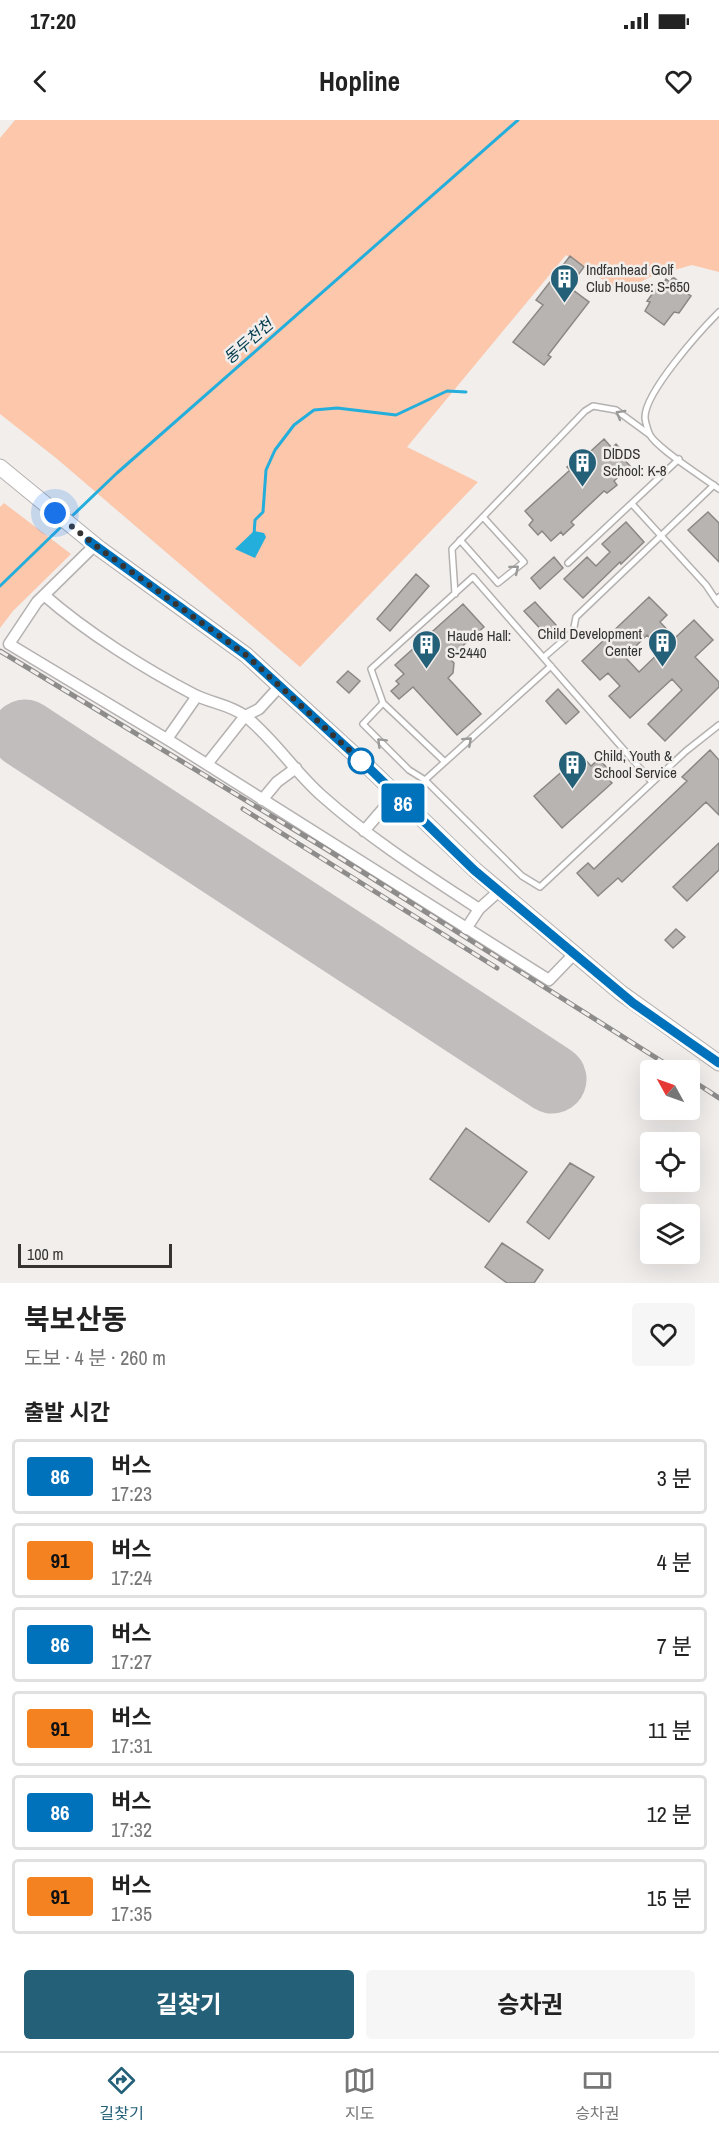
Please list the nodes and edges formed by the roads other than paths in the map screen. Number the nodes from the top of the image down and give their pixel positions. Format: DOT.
graph roads {
  1 [pos="719,312"];
  2 [pos="650,435"];
  3 [pos="679,459"];
  4 [pos="0,466"];
  5 [pos="716,487"];
  6 [pos="632,504"];
  7 [pos="483,517"];
  8 [pos="661,536"];
  9 [pos="460,540"];
  10 [pos="92,543"];
  11 [pos="568,563"];
  12 [pos="455,594"];
  13 [pos="44,595"];
  14 [pos="718,600"];
  15 [pos="544,657"];
  16 [pos="551,666"];
  17 [pos="280,686"];
  18 [pos="197,696"];
  19 [pos="383,703"];
  20 [pos="244,716"];
  21 [pos="719,724"];
  22 [pos="167,739"];
  23 [pos="445,762"];
  24 [pos="207,764"];
  25 [pos="296,768"];
  26 [pos="425,780"];
  27 [pos="652,782"];
  28 [pos="395,795"];
  29 [pos="262,800"];
  30 [pos="364,831"];
  31 [pos="499,891"];
  32 [pos="478,909"];
  33 [pos="466,929"];
  34 [pos="574,954"];
  35 [pos="719,1063"];
  1 -- 2 [label="lane"];
  2 -- 3 [label="lane"];
  2 -- 7 [label="lane, one-way"];
  3 -- 5 [label="lane"];
  3 -- 6 [label="lane"];
  4 -- 10 [label="main road"];
  5 -- 8 [label="lane"];
  6 -- 8 [label="lane"];
  6 -- 11 [label="lane"];
  7 -- 9 [label="lane"];
  9 -- 7 [label="lane, one-way"];
  8 -- 14 [label="lane"];
  8 -- 15 [label="lane"];
  9 -- 12 [label="lane"];
  10 -- 13 [label="street"];
  10 -- 17 [label="main road"];
  12 -- 15 [label="lane"];
  12 -- 19 [label="lane"];
  13 -- 18 [label="street"];
  13 -- 22 [label="street"];
  15 -- 16 [label="lane"];
  23 -- 16 [label="lane, one-way"];
  16 -- 27 [label="lane"];
  17 -- 20 [label="street"];
  17 -- 28 [label="main road"];
  18 -- 20 [label="street"];
  18 -- 22 [label="street"];
  19 -- 23 [label="lane"];
  26 -- 19 [label="lane, one-way"];
  20 -- 24 [label="street"];
  20 -- 25 [label="street"];
  21 -- 27 [label="lane"];
  22 -- 24 [label="street"];
  23 -- 26 [label="lane"];
  24 -- 29 [label="street"];
  25 -- 29 [label="street"];
  25 -- 30 [label="street"];
  26 -- 27 [label="lane"];
  28 -- 30 [label="street"];
  28 -- 31 [label="main road"];
  29 -- 33 [label="street"];
  30 -- 32 [label="street"];
  31 -- 32 [label="street"];
  31 -- 34 [label="main road"];
  32 -- 33 [label="street"];
  33 -- 34 [label="street"];
  34 -- 35 [label="main road"];
}
